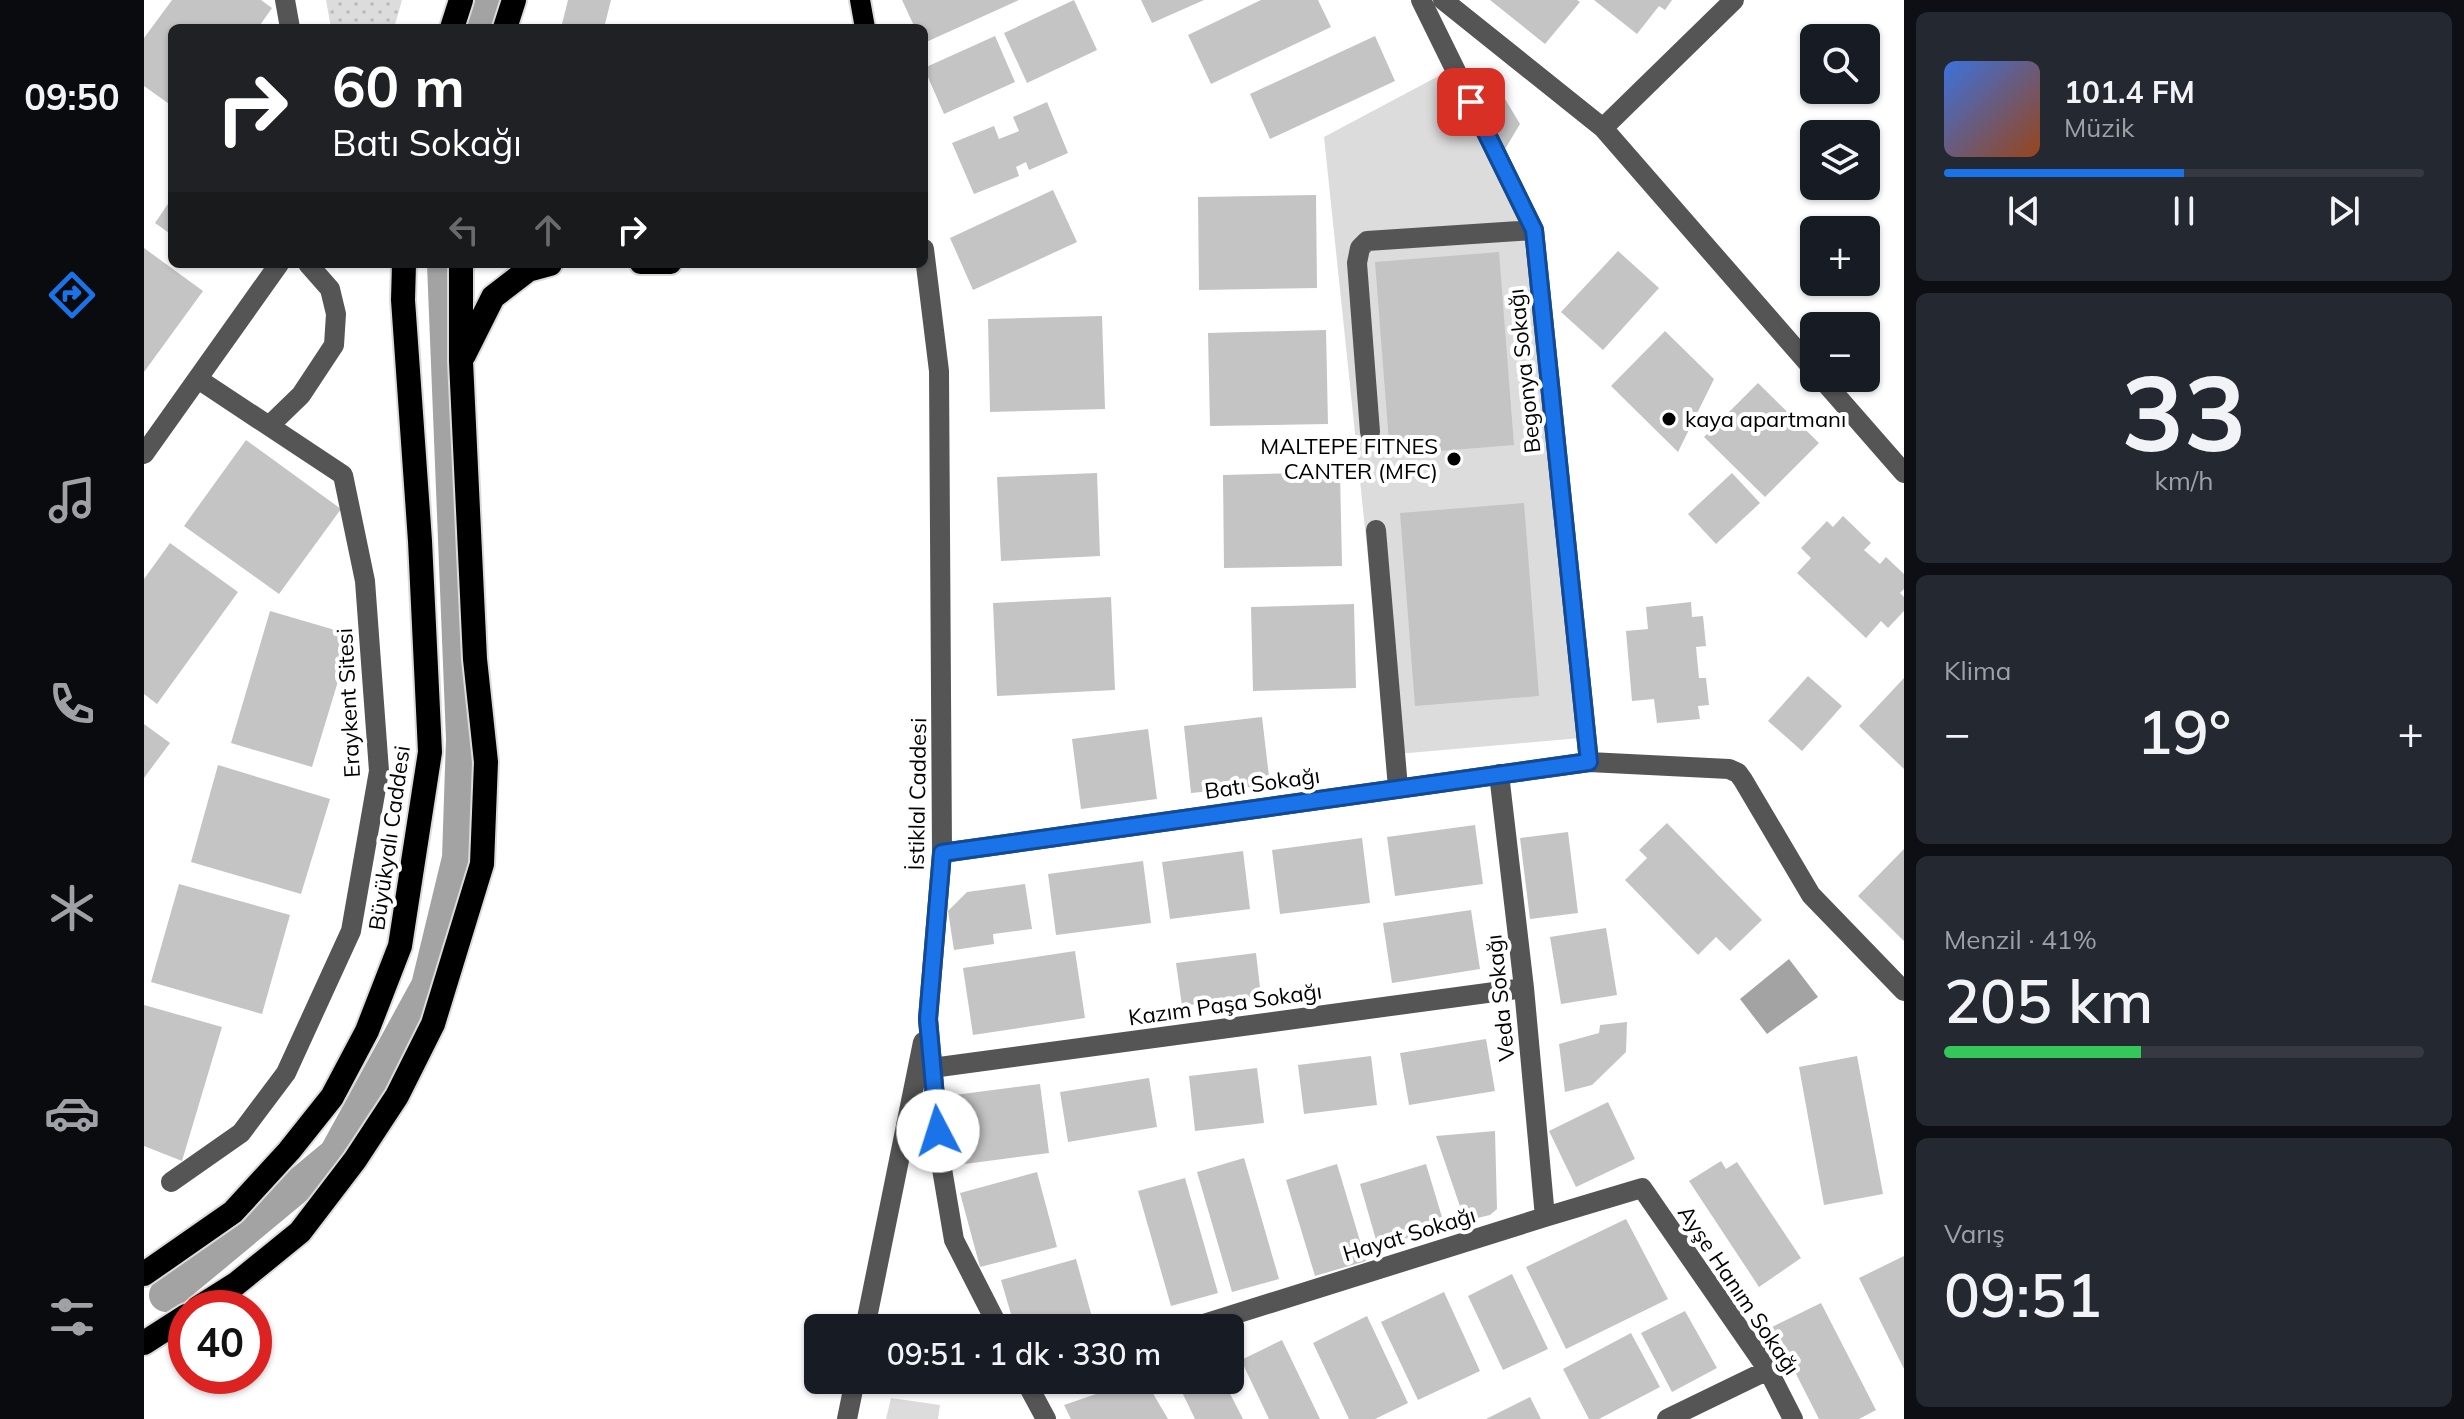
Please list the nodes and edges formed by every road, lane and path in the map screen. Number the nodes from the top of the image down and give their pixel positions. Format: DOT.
graph roads {
  1 [pos="285,0"];
  2 [pos="461,0"];
  3 [pos="514,0"];
  4 [pos="860,0"];
  5 [pos="1421,0"];
  6 [pos="1443,0"];
  7 [pos="1734,0"];
  8 [pos="289,24"];
  9 [pos="453,24"];
  10 [pos="506,24"];
  11 [pos="864,24"];
  12 [pos="1603,128"];
  13 [pos="1534,230"];
  14 [pos="276,268"];
  15 [pos="312,268"];
  16 [pos="404,268"];
  17 [pos="461,268"];
  18 [pos="535,268"];
  19 [pos="926,268"];
  20 [pos="1800,354"];
  21 [pos="461,361"];
  22 [pos="198,379"];
  23 [pos="1833,392"];
  24 [pos="269,426"];
  25 [pos="1370,432"];
  26 [pos="144,454"];
  27 [pos="1904,473"];
  28 [pos="1376,530"];
  29 [pos="1589,762"];
  30 [pos="1499,774"];
  31 [pos="1398,788"];
  32 [pos="942,853"];
  33 [pos="1524,988"];
  34 [pos="1904,991"];
  35 [pos="928,1019"];
  36 [pos="932,1068"];
  37 [pos="171,1182"];
  38 [pos="1642,1188"];
  39 [pos="1545,1217"];
  40 [pos="144,1274"];
  41 [pos="226,1290"];
  42 [pos="868,1314"];
  43 [pos="992,1314"];
  44 [pos="1236,1314"];
  45 [pos="168,1328"];
  46 [pos="144,1343"];
  47 [pos="1768,1370"];
  48 [pos="852,1394"];
  49 [pos="1033,1394"];
  50 [pos="847,1419"];
  51 [pos="1046,1419"];
  52 [pos="1667,1419"];
  53 [pos="1793,1419"];
  1 -- 8 [label="street"];
  2 -- 9 [label="highway"];
  3 -- 10 [label="highway"];
  4 -- 11 [label="main road"];
  5 -- 13 [label="street, Begonya Sokağı"];
  6 -- 12 [label="street"];
  7 -- 12 [label="street"];
  12 -- 20 [label="street"];
  13 -- 25 [label="street"];
  13 -- 29 [label="street, Begonya Sokağı"];
  14 -- 22 [label="street"];
  15 -- 24 [label="street"];
  16 -- 40 [label="highway, Büyükyalı Caddesi"];
  17 -- 21 [label="highway"];
  18 -- 21 [label="highway"];
  19 -- 32 [label="street, İstiklal Caddesi"];
  21 -- 41 [label="highway"];
  22 -- 24 [label="street, Eraykent Sitesi"];
  22 -- 26 [label="street"];
  23 -- 27 [label="street"];
  24 -- 37 [label="street, Eraykent Sitesi"];
  28 -- 31 [label="street"];
  29 -- 30 [label="street, Batı Sokağı"];
  29 -- 34 [label="street, Batı Sokağı"];
  30 -- 31 [label="street, Batı Sokağı"];
  30 -- 33 [label="street, Veda Sokağı"];
  31 -- 32 [label="street, Batı Sokağı"];
  32 -- 35 [label="street, İstiklal Caddesi"];
  33 -- 36 [label="street, Kazım Paşa Sokağı"];
  33 -- 39 [label="street, Veda Sokağı"];
  35 -- 36 [label="street, İstiklal Caddesi"];
  35 -- 42 [label="street"];
  36 -- 43 [label="street, İstiklal Caddesi"];
  38 -- 39 [label="street, Hayat Sokağı"];
  38 -- 47 [label="street, Ayşe Hanım Sokağı"];
  39 -- 44 [label="street, Hayat Sokağı"];
  45 -- 46 [label="highway"];
  47 -- 52 [label="street"];
  47 -- 53 [label="street, Ayşe Hanım Sokağı"];
  48 -- 50 [label="street"];
  49 -- 51 [label="street"];
}
